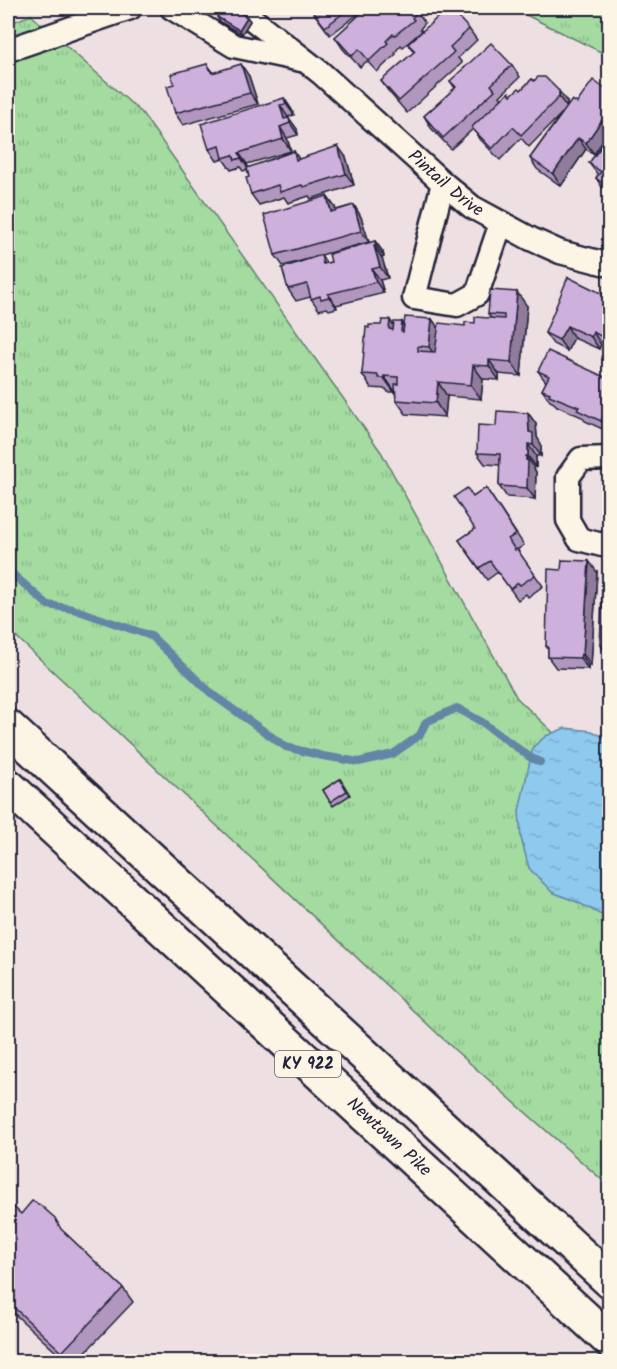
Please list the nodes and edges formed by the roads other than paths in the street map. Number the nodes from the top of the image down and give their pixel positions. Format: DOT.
graph roads {
  1 [pos="130,8"];
  2 [pos="172,8"];
  3 [pos="238,8"];
  4 [pos="8,51"];
  5 [pos="305,61"];
  6 [pos="443,183"];
  7 [pos="501,223"];
  8 [pos="609,265"];
  9 [pos="609,458"];
  10 [pos="609,541"];
  11 [pos="8,727"];
  12 [pos="8,786"];
  13 [pos="609,1281"];
  14 [pos="609,1341"];
  1 -- 4 [label="street"];
  2 -- 5 [label="street, Pintail Drive"];
  3 -- 5 [label="street, Pintail Drive"];
  5 -- 6 [label="street, Pintail Drive"];
  6 -- 7 [label="street, Pintail Drive"];
  6 -- 7 [label="street"];
  7 -- 8 [label="street, Pintail Drive"];
  9 -- 10 [label="street"];
  11 -- 13 [label="highway, KY 922"];
  12 -- 14 [label="highway, Newtown Pike / KY 922"];
}
